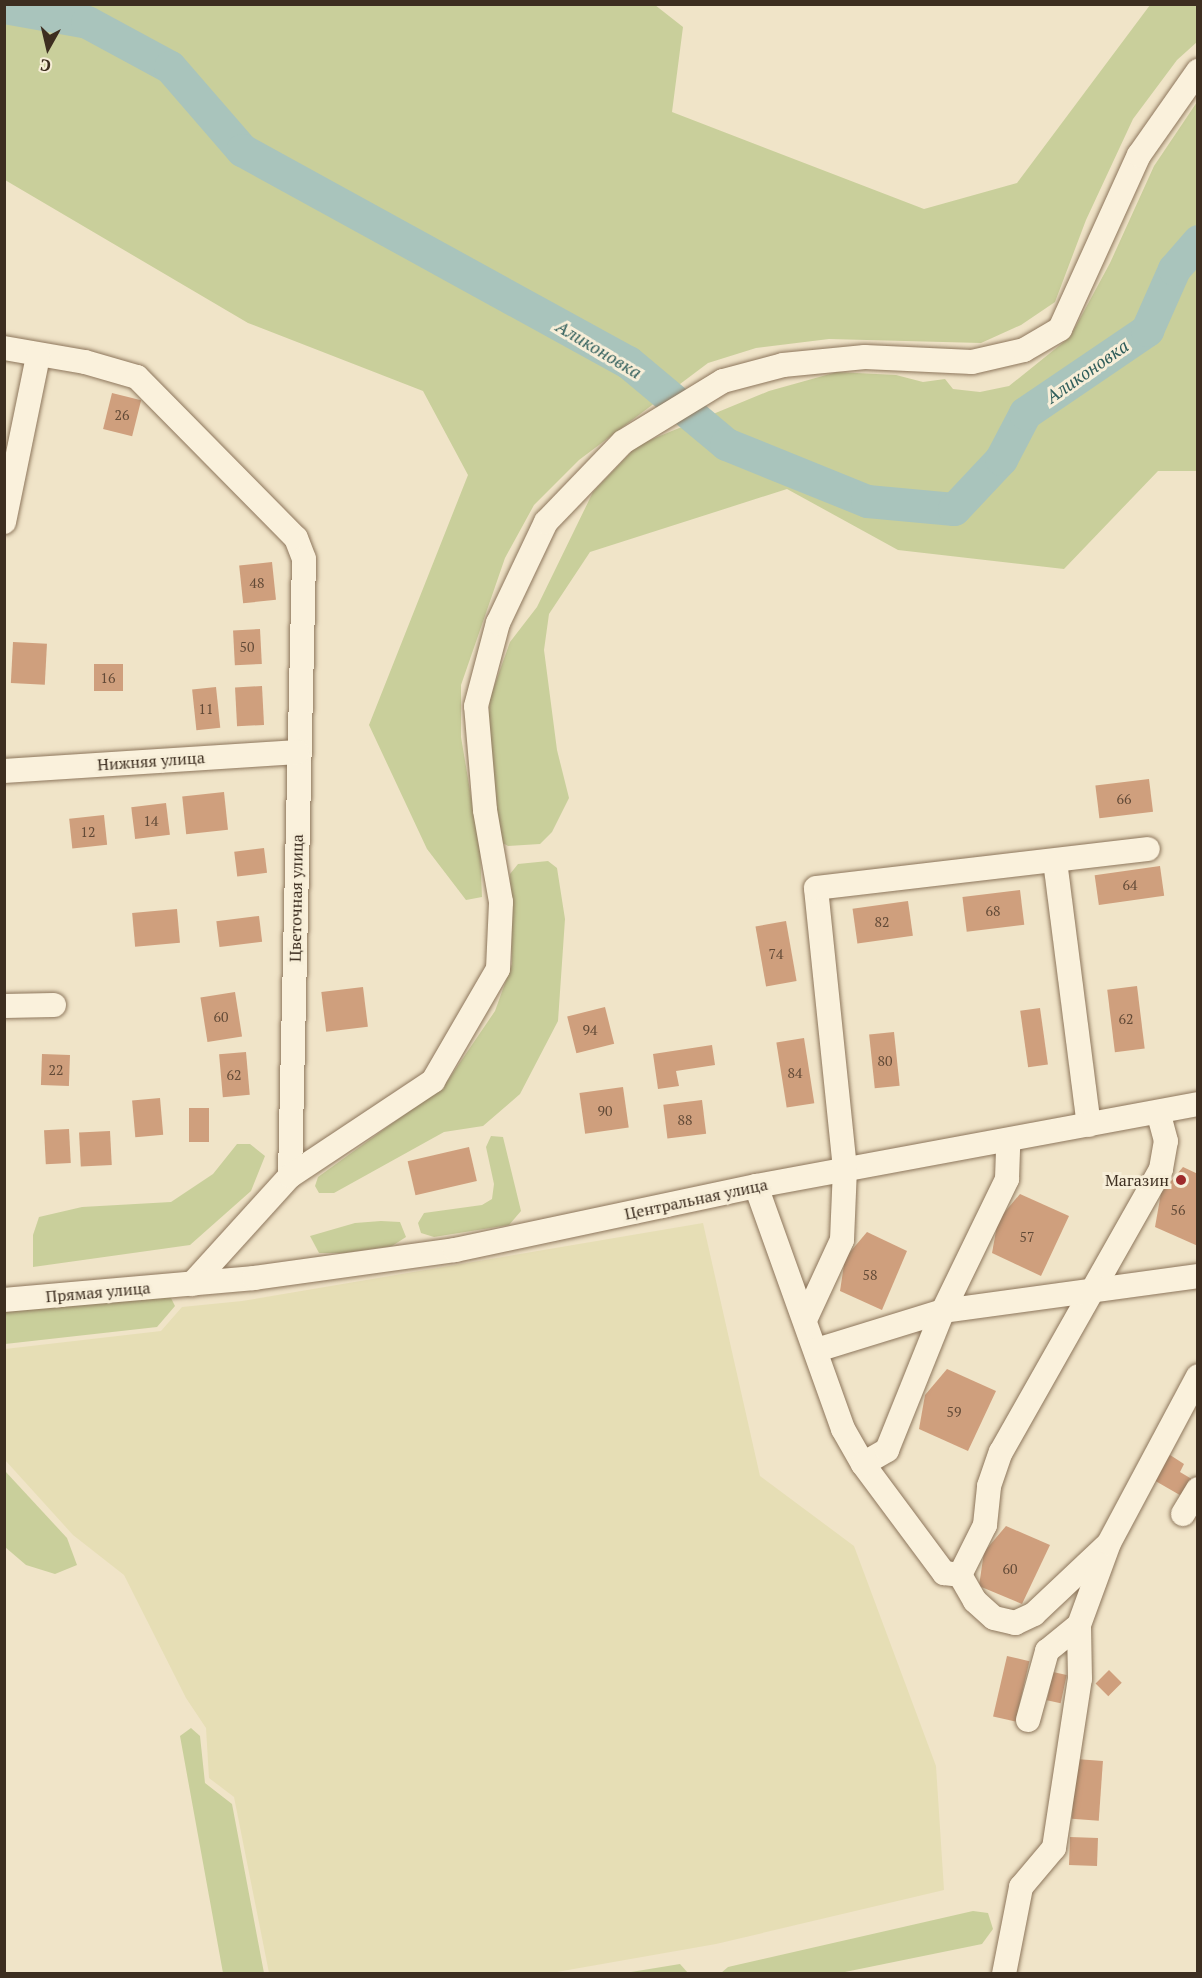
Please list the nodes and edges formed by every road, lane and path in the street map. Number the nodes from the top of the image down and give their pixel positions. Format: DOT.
graph roads {
  1 [pos="1197,71"];
  2 [pos="4,348"];
  3 [pos="38,356"];
  4 [pos="4,522"];
  5 [pos="297,752"];
  6 [pos="4,771"];
  7 [pos="1148,849"];
  8 [pos="1055,861"];
  9 [pos="54,1005"];
  10 [pos="4,1006"];
  11 [pos="1197,1106"];
  12 [pos="1158,1112"];
  13 [pos="1089,1125"];
  14 [pos="1008,1141"];
  15 [pos="845,1168"];
  16 [pos="290,1176"];
  17 [pos="756,1186"];
  18 [pos="1197,1276"];
  19 [pos="192,1284"];
  20 [pos="1095,1289"];
  21 [pos="4,1300"];
  22 [pos="943,1311"];
  23 [pos="805,1320"];
  24 [pos="817,1350"];
  25 [pos="1197,1376"];
  26 [pos="863,1464"];
  27 [pos="1197,1489"];
  28 [pos="1183,1514"];
  29 [pos="1109,1543"];
  30 [pos="960,1575"];
  31 [pos="1079,1625"];
  32 [pos="1028,1720"];
  33 [pos="1004,1974"];
  1 -- 16 [label="street"];
  2 -- 3 [label="street, Цветочная улица"];
  3 -- 4 [label="street"];
  3 -- 5 [label="street, Цветочная улица"];
  5 -- 6 [label="street, Нижняя улица"];
  5 -- 16 [label="street, Цветочная улица"];
  7 -- 8 [label="street"];
  8 -- 13 [label="street"];
  8 -- 15 [label="street"];
  9 -- 10 [label="street"];
  11 -- 12 [label="street, Центральная улица"];
  12 -- 13 [label="street, Центральная улица"];
  12 -- 20 [label="street"];
  13 -- 14 [label="street, Центральная улица"];
  14 -- 15 [label="street, Центральная улица"];
  14 -- 22 [label="street"];
  15 -- 17 [label="street, Центральная улица"];
  15 -- 23 [label="street"];
  16 -- 19 [label="street"];
  17 -- 19 [label="street, Центральная улица"];
  17 -- 23 [label="street"];
  18 -- 20 [label="street"];
  19 -- 21 [label="street, Прямая улица"];
  20 -- 22 [label="street"];
  20 -- 30 [label="street"];
  22 -- 24 [label="street"];
  22 -- 26 [label="street"];
  23 -- 24 [label="street"];
  24 -- 26 [label="street"];
  25 -- 29 [label="street"];
  26 -- 30 [label="street"];
  27 -- 28 [label="street"];
  29 -- 30 [label="street"];
  29 -- 31 [label="street"];
  31 -- 32 [label="street"];
  31 -- 33 [label="street"];
}
